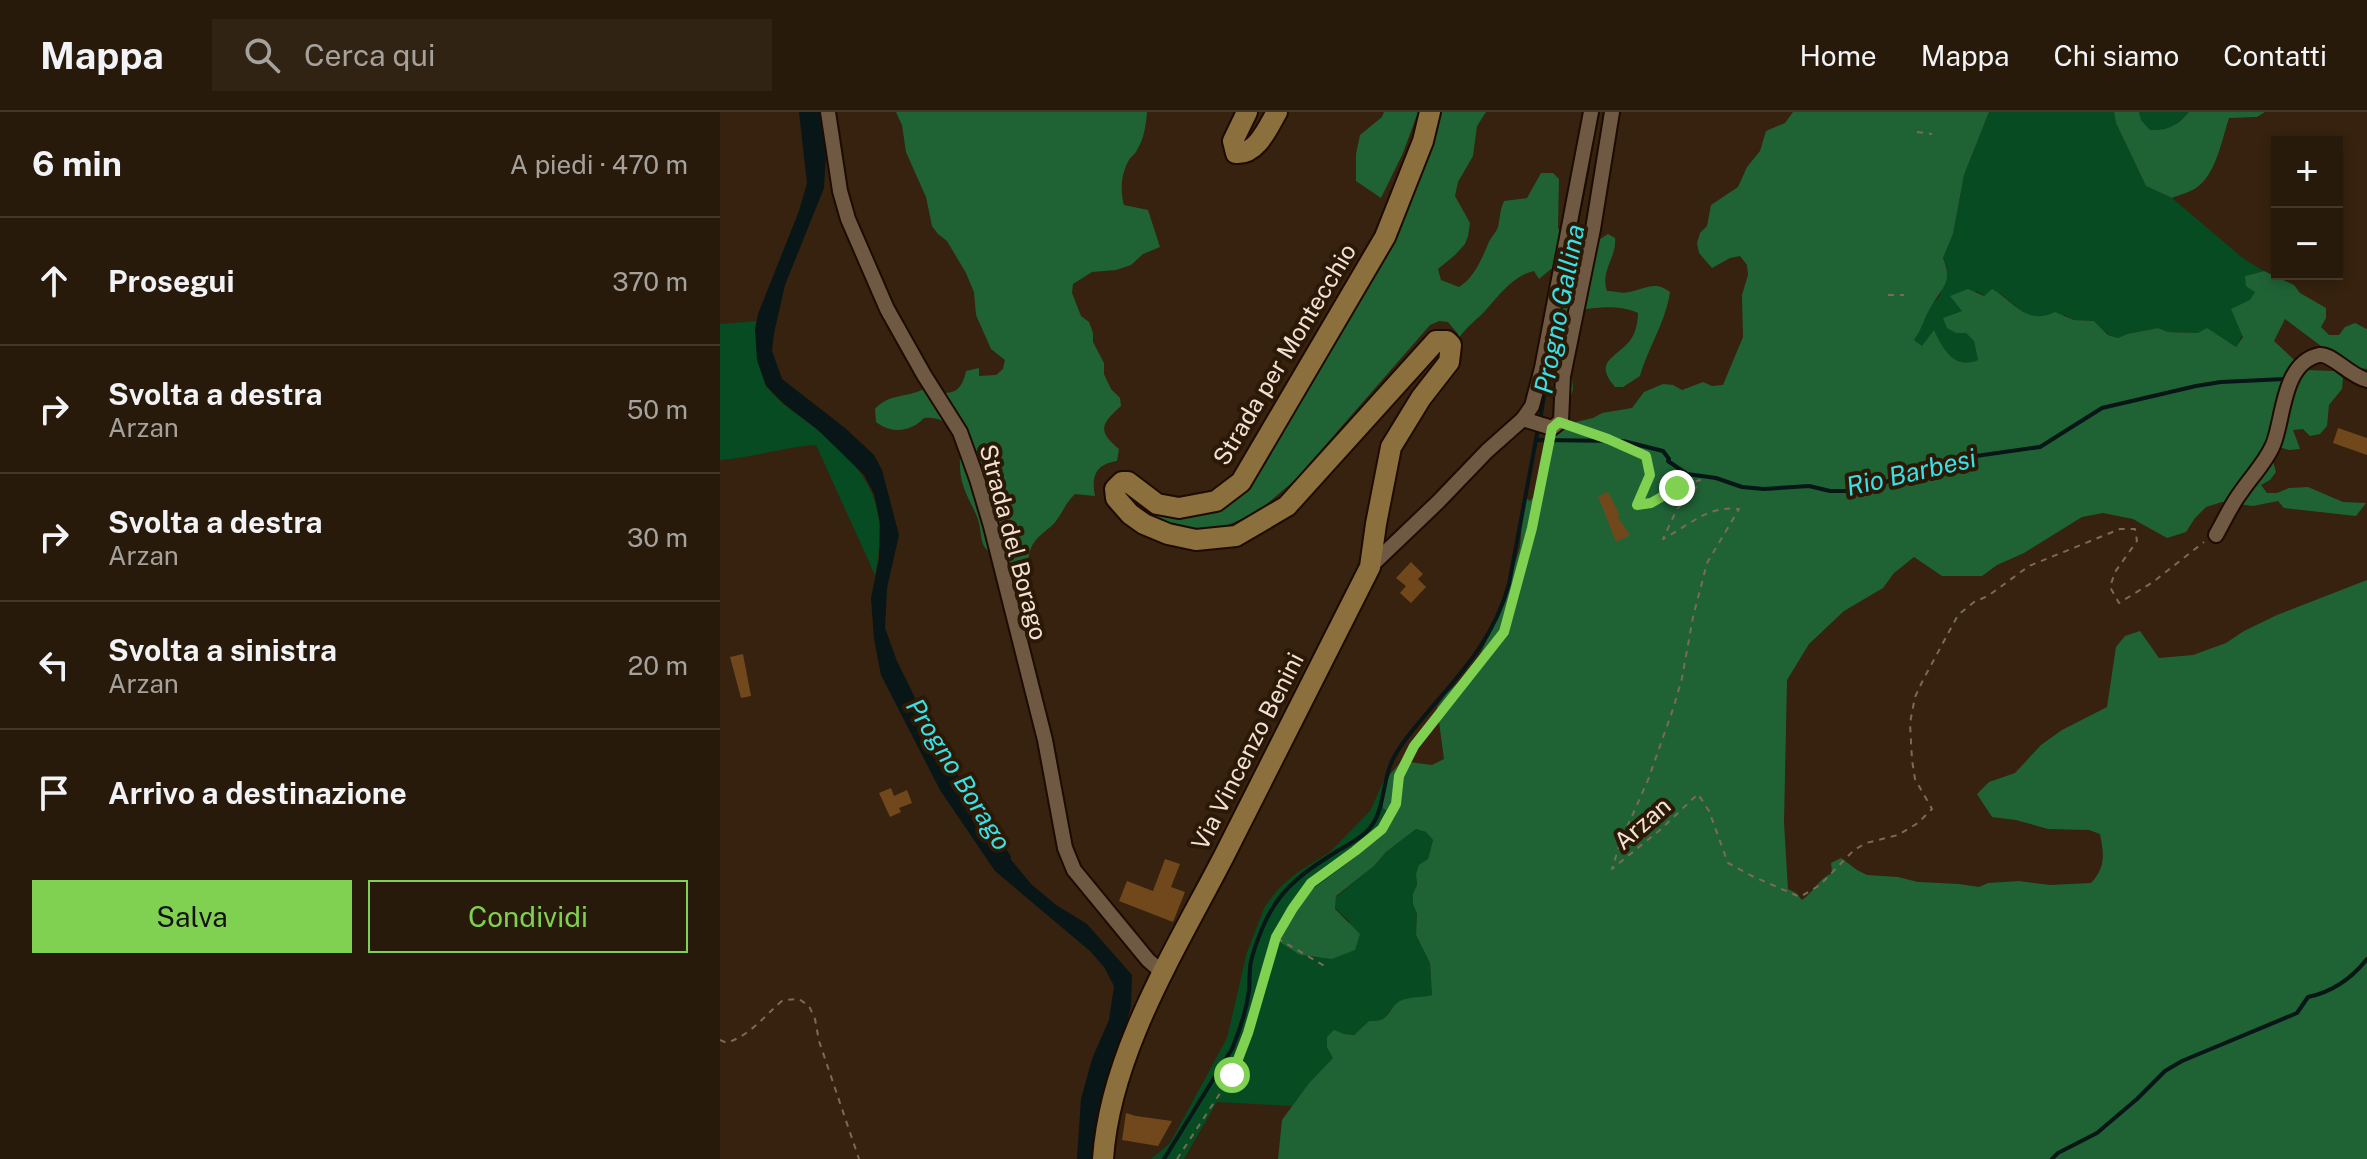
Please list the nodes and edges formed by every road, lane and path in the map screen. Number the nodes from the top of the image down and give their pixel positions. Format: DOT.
graph roads {
  1 [pos="828,112"];
  2 [pos="1247,112"];
  3 [pos="1277,112"];
  4 [pos="1430,112"];
  5 [pos="1591,112"];
  6 [pos="1612,112"];
  7 [pos="1917,132"];
  8 [pos="1932,134"];
  9 [pos="1888,295"];
  10 [pos="1904,295"];
  11 [pos="2367,380"];
  12 [pos="1526,421"];
  13 [pos="1555,425"];
  14 [pos="2217,532"];
  15 [pos="1370,567"];
  16 [pos="1276,937"];
  17 [pos="1328,968"];
  18 [pos="1164,974"];
  19 [pos="720,1040"];
  20 [pos="859,1159"];
  21 [pos="1103,1159"];
  22 [pos="1177,1159"];
  1 -- 18 [label="street, Strada del Borago"];
  2 -- 3 [label="street"];
  4 -- 15 [label="street, Strada per Montecchio"];
  5 -- 12 [label="street, Via Vincenzo Benini"];
  6 -- 13 [label="street"];
  7 -- 8 [label="path"];
  9 -- 10 [label="path"];
  11 -- 14 [label="street"];
  12 -- 13 [label="street"];
  12 -- 15 [label="street, Via Vincenzo Benini"];
  13 -- 14 [label="path, Arzan"];
  13 -- 16 [label="path"];
  15 -- 18 [label="street, Via Vincenzo Benini"];
  16 -- 17 [label="path"];
  16 -- 22 [label="path"];
  18 -- 21 [label="street, Via Vincenzo Benini"];
  19 -- 20 [label="path"];
}
